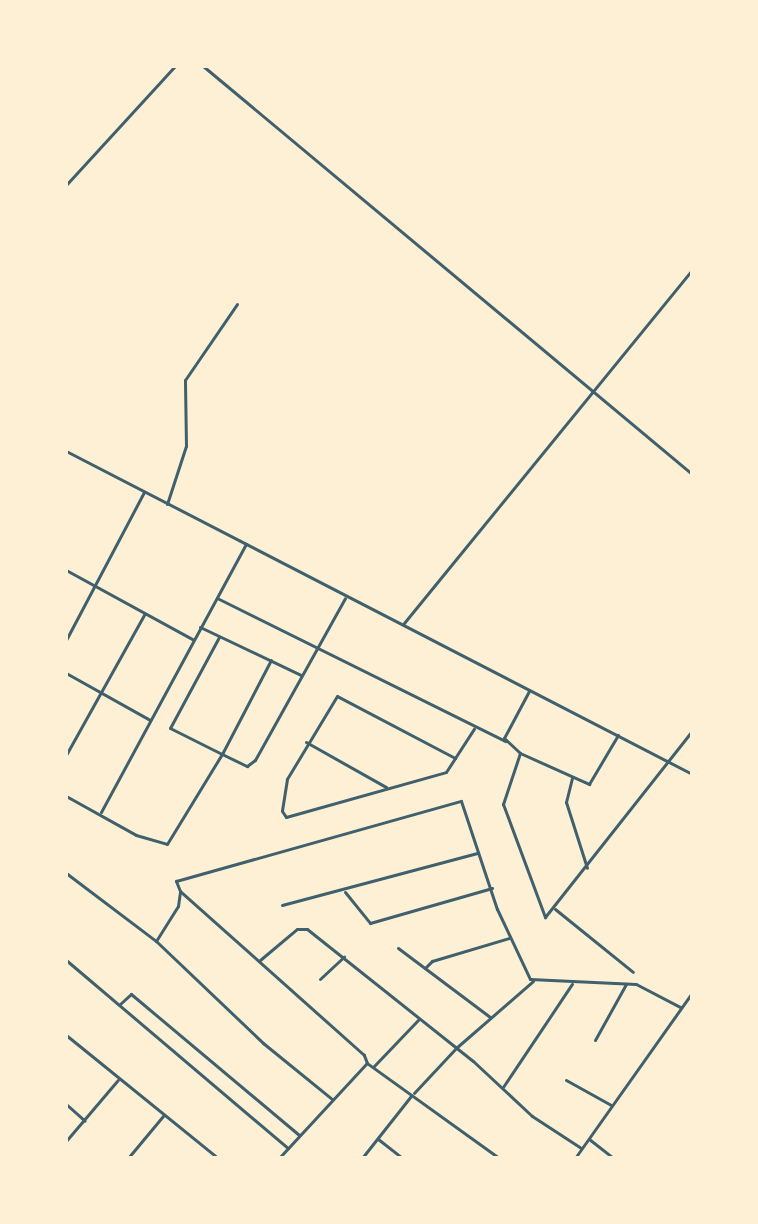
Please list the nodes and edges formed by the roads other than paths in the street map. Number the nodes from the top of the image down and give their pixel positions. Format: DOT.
graph roads {
  1 [pos="175,66"];
  2 [pos="203,66"];
  3 [pos="66,185"];
  4 [pos="692,270"];
  5 [pos="237,304"];
  6 [pos="593,390"];
  7 [pos="66,451"];
  8 [pos="692,474"];
  9 [pos="144,492"];
  10 [pos="167,504"];
  11 [pos="246,544"];
  12 [pos="66,569"];
  13 [pos="95,584"];
  14 [pos="217,598"];
  15 [pos="345,598"];
  16 [pos="145,613"];
  17 [pos="403,625"];
  18 [pos="200,627"];
  19 [pos="219,637"];
  20 [pos="193,639"];
  21 [pos="66,640"];
  22 [pos="315,648"];
  23 [pos="271,660"];
  24 [pos="66,673"];
  25 [pos="301,675"];
  26 [pos="529,691"];
  27 [pos="100,692"];
  28 [pos="150,720"];
  29 [pos="474,729"];
  30 [pos="692,731"];
  31 [pos="618,735"];
  32 [pos="505,741"];
  33 [pos="306,742"];
  34 [pos="520,753"];
  35 [pos="222,754"];
  36 [pos="66,755"];
  37 [pos="455,758"];
  38 [pos="670,760"];
  39 [pos="692,774"];
  40 [pos="572,778"];
  41 [pos="388,788"];
  42 [pos="66,796"];
  43 [pos="101,813"];
  44 [pos="478,853"];
  45 [pos="587,868"];
  46 [pos="66,875"];
  47 [pos="492,888"];
  48 [pos="344,890"];
  49 [pos="180,891"];
  50 [pos="282,905"];
  51 [pos="555,908"];
  52 [pos="509,938"];
  53 [pos="156,941"];
  54 [pos="398,948"];
  55 [pos="344,957"];
  56 [pos="66,960"];
  57 [pos="260,960"];
  58 [pos="425,968"];
  59 [pos="633,972"];
  60 [pos="320,979"];
  61 [pos="533,981"];
  62 [pos="572,983"];
  63 [pos="626,984"];
  64 [pos="692,993"];
  65 [pos="687,1000"];
  66 [pos="120,1004"];
  67 [pos="692,1005"];
  68 [pos="680,1007"];
  69 [pos="490,1017"];
  70 [pos="418,1020"];
  71 [pos="66,1035"];
  72 [pos="595,1040"];
  73 [pos="456,1048"];
  74 [pos="367,1063"];
  75 [pos="374,1066"];
  76 [pos="119,1079"];
  77 [pos="566,1080"];
  78 [pos="503,1087"];
  79 [pos="412,1095"];
  80 [pos="332,1099"];
  81 [pos="66,1104"];
  82 [pos="613,1106"];
  83 [pos="163,1116"];
  84 [pos="85,1121"];
  85 [pos="299,1135"];
  86 [pos="378,1139"];
  87 [pos="589,1139"];
  88 [pos="66,1141"];
  89 [pos="288,1148"];
  90 [pos="581,1148"];
  91 [pos="208,1150"];
  92 [pos="128,1158"];
  93 [pos="204,1158"];
  94 [pos="218,1158"];
  95 [pos="279,1158"];
  96 [pos="362,1158"];
  97 [pos="402,1158"];
  98 [pos="499,1158"];
  99 [pos="575,1158"];
  100 [pos="613,1158"];
  1 -- 3 [label="street"];
  2 -- 6 [label="street"];
  4 -- 6 [label="street"];
  5 -- 10 [label="street"];
  6 -- 8 [label="street"];
  6 -- 17 [label="street"];
  7 -- 9 [label="street"];
  9 -- 10 [label="street"];
  9 -- 13 [label="street"];
  10 -- 11 [label="street"];
  11 -- 14 [label="street"];
  11 -- 15 [label="street"];
  12 -- 13 [label="street"];
  13 -- 16 [label="street"];
  13 -- 21 [label="street"];
  14 -- 18 [label="street"];
  14 -- 22 [label="street"];
  15 -- 17 [label="street"];
  15 -- 22 [label="street"];
  16 -- 20 [label="street"];
  16 -- 27 [label="street"];
  17 -- 26 [label="street"];
  18 -- 19 [label="street"];
  18 -- 20 [label="street"];
  19 -- 23 [label="street"];
  19 -- 35 [label="street"];
  20 -- 28 [label="street"];
  22 -- 25 [label="street"];
  22 -- 29 [label="street"];
  23 -- 25 [label="street"];
  23 -- 35 [label="street"];
  24 -- 27 [label="street"];
  25 -- 35 [label="street"];
  26 -- 31 [label="street"];
  26 -- 32 [label="street"];
  27 -- 28 [label="street"];
  27 -- 36 [label="street"];
  28 -- 43 [label="street"];
  29 -- 32 [label="street"];
  29 -- 37 [label="street"];
  30 -- 38 [label="street"];
  31 -- 38 [label="street"];
  31 -- 40 [label="street"];
  32 -- 34 [label="street"];
  33 -- 37 [label="street"];
  33 -- 41 [label="street"];
  33 -- 41 [label="street"];
  34 -- 40 [label="street"];
  34 -- 51 [label="street"];
  35 -- 43 [label="street"];
  37 -- 41 [label="street"];
  38 -- 39 [label="street"];
  38 -- 45 [label="street"];
  40 -- 45 [label="street"];
  42 -- 43 [label="street"];
  44 -- 47 [label="street"];
  44 -- 48 [label="street"];
  44 -- 49 [label="street"];
  45 -- 51 [label="street"];
  46 -- 53 [label="street"];
  47 -- 48 [label="street"];
  47 -- 52 [label="street"];
  48 -- 50 [label="street"];
  49 -- 53 [label="street"];
  49 -- 57 [label="street"];
  51 -- 59 [label="street"];
  52 -- 58 [label="street"];
  52 -- 61 [label="street"];
  53 -- 80 [label="street"];
  54 -- 58 [label="street"];
  55 -- 57 [label="street"];
  55 -- 60 [label="street"];
  55 -- 70 [label="street"];
  56 -- 66 [label="street"];
  57 -- 74 [label="street"];
  58 -- 69 [label="street"];
  61 -- 62 [label="street"];
  61 -- 69 [label="street"];
  62 -- 63 [label="street"];
  62 -- 78 [label="street"];
  63 -- 68 [label="street"];
  63 -- 72 [label="street"];
  64 -- 65 [label="street"];
  65 -- 67 [label="street"];
  65 -- 68 [label="street"];
  66 -- 85 [label="street"];
  66 -- 89 [label="street"];
  68 -- 82 [label="street"];
  69 -- 73 [label="street"];
  70 -- 73 [label="street"];
  70 -- 75 [label="street"];
  71 -- 76 [label="street"];
  73 -- 78 [label="street"];
  73 -- 79 [label="street"];
  74 -- 75 [label="street"];
  74 -- 80 [label="street"];
  75 -- 79 [label="street"];
  76 -- 83 [label="street"];
  76 -- 84 [label="street"];
  77 -- 82 [label="street"];
  78 -- 90 [label="street"];
  79 -- 86 [label="street"];
  79 -- 98 [label="street"];
  80 -- 85 [label="street"];
  81 -- 84 [label="street"];
  82 -- 87 [label="street"];
  83 -- 91 [label="street"];
  83 -- 92 [label="street"];
  84 -- 88 [label="street"];
  85 -- 89 [label="street"];
  86 -- 96 [label="street"];
  86 -- 97 [label="street"];
  87 -- 90 [label="street"];
  87 -- 100 [label="street"];
  89 -- 95 [label="street"];
  90 -- 99 [label="street"];
  91 -- 93 [label="street"];
  91 -- 94 [label="street"];
}
